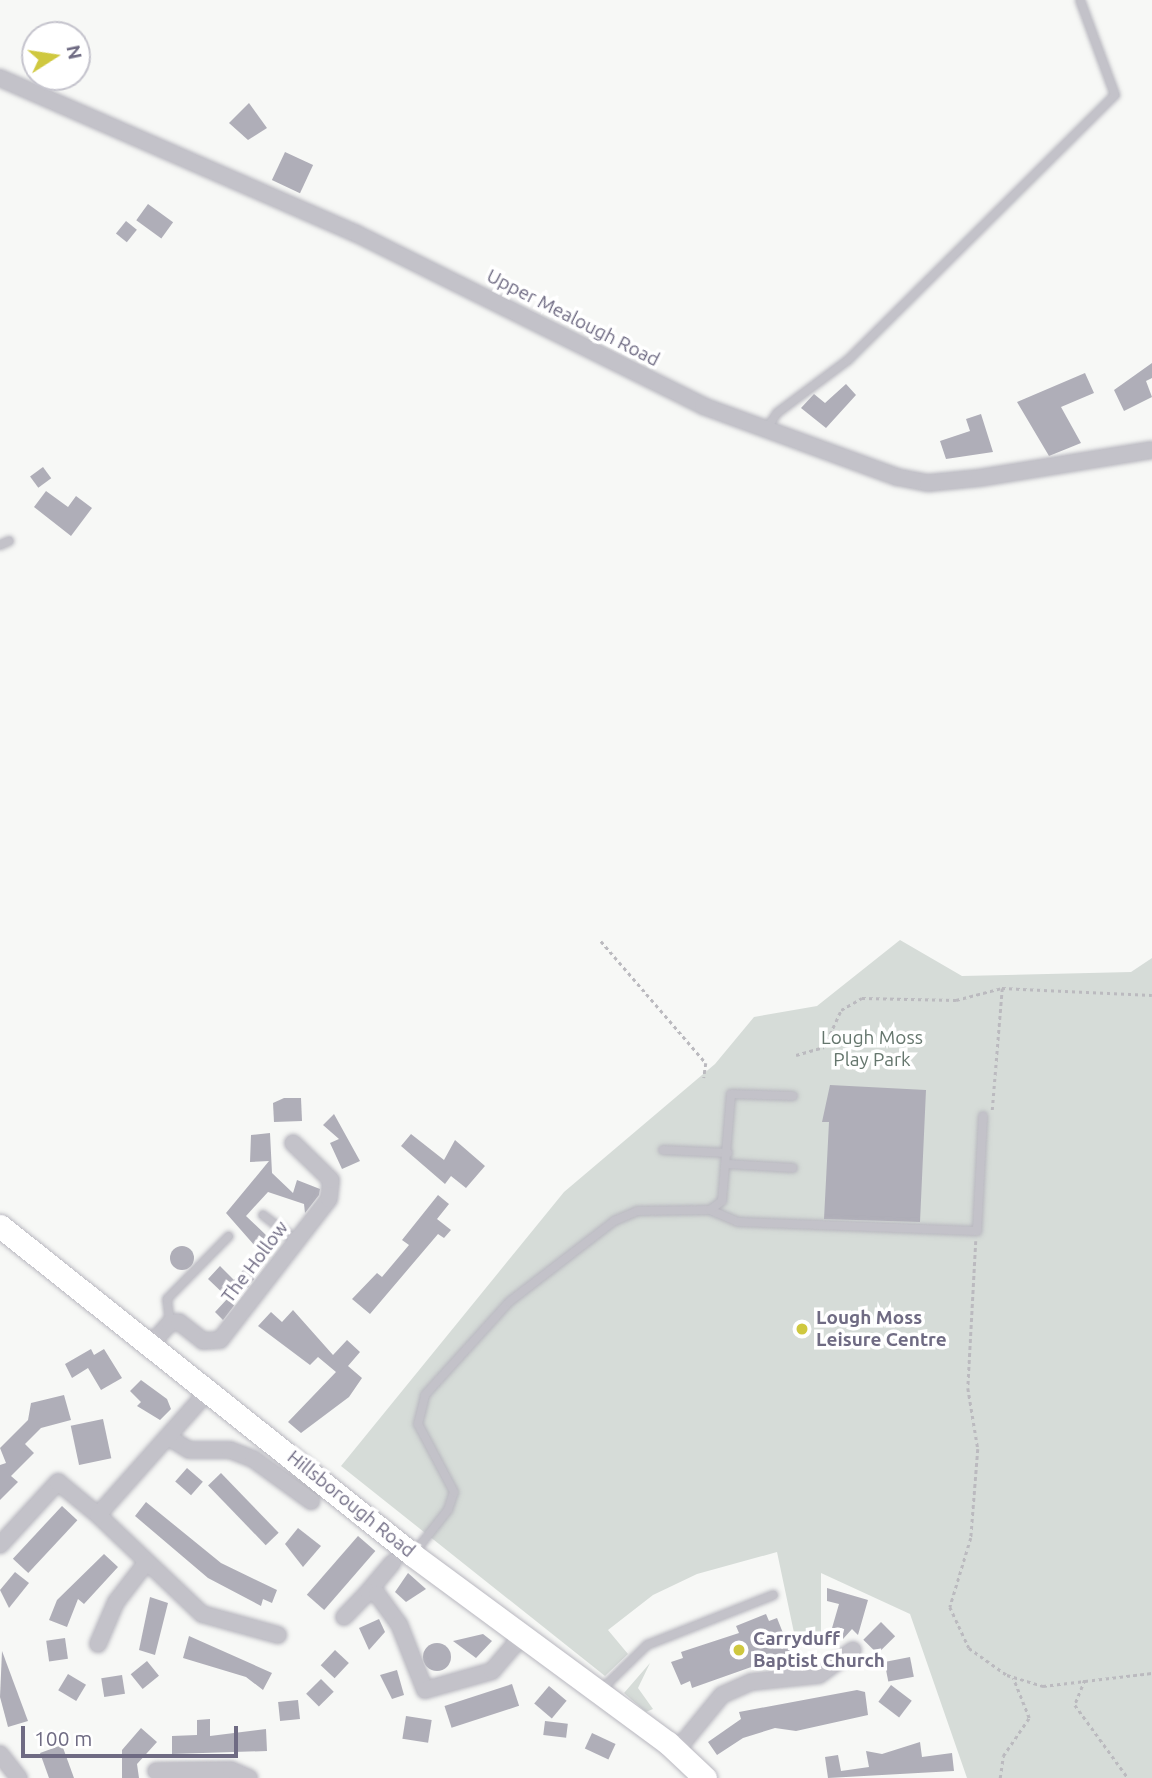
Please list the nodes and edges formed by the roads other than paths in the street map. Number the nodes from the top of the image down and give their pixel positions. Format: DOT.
graph roads {
  1 [pos="1080,0"];
  2 [pos="0,78"];
  3 [pos="767,428"];
  4 [pos="1152,450"];
  5 [pos="9,541"];
  6 [pos="0,545"];
  7 [pos="793,1096"];
  8 [pos="983,1116"];
  9 [pos="293,1143"];
  10 [pos="663,1150"];
  11 [pos="728,1153"];
  12 [pos="727,1164"];
  13 [pos="793,1167"];
  14 [pos="710,1209"];
  15 [pos="264,1215"];
  16 [pos="0,1226"];
  17 [pos="229,1236"];
  18 [pos="298,1241"];
  19 [pos="170,1323"];
  20 [pos="152,1343"];
  21 [pos="210,1389"];
  22 [pos="171,1439"];
  23 [pos="311,1501"];
  24 [pos="98,1515"];
  25 [pos="0,1545"];
  26 [pos="402,1559"];
  27 [pos="146,1563"];
  28 [pos="368,1592"];
  29 [pos="773,1595"];
  30 [pos="344,1617"];
  31 [pos="278,1635"];
  32 [pos="522,1636"];
  33 [pos="98,1644"];
  34 [pos="853,1650"];
  35 [pos="598,1694"];
  36 [pos="677,1750"];
  37 [pos="0,1754"];
  38 [pos="156,1771"];
  39 [pos="19,1778"];
  40 [pos="249,1778"];
  41 [pos="705,1778"];
  1 -- 3 [label="lane"];
  2 -- 3 [label="street, Upper Mealough Road"];
  3 -- 4 [label="street, Upper Mealough Road"];
  5 -- 6 [label="lane"];
  7 -- 11 [label="lane"];
  8 -- 14 [label="lane"];
  9 -- 18 [label="street, The Hollow"];
  10 -- 11 [label="lane"];
  11 -- 12 [label="lane"];
  12 -- 13 [label="lane"];
  12 -- 14 [label="lane"];
  14 -- 26 [label="lane"];
  15 -- 18 [label="lane"];
  16 -- 20 [label="main road, Hillsborough Road"];
  17 -- 19 [label="lane"];
  18 -- 19 [label="street, The Hollow"];
  19 -- 20 [label="street"];
  20 -- 21 [label="main road, Hillsborough Road"];
  21 -- 22 [label="street"];
  21 -- 26 [label="main road, Hillsborough Road"];
  22 -- 23 [label="street"];
  22 -- 24 [label="street"];
  24 -- 25 [label="street"];
  24 -- 27 [label="street"];
  26 -- 28 [label="street"];
  26 -- 32 [label="main road, Hillsborough Road"];
  27 -- 31 [label="street"];
  27 -- 33 [label="street"];
  28 -- 30 [label="street"];
  28 -- 32 [label="street"];
  29 -- 35 [label="lane"];
  32 -- 35 [label="main road, Hillsborough Road"];
  34 -- 36 [label="street"];
  35 -- 36 [label="main road, Hillsborough Road"];
  36 -- 41 [label="main road, Hillsborough Road"];
  37 -- 39 [label="street"];
  38 -- 40 [label="street"];
}
